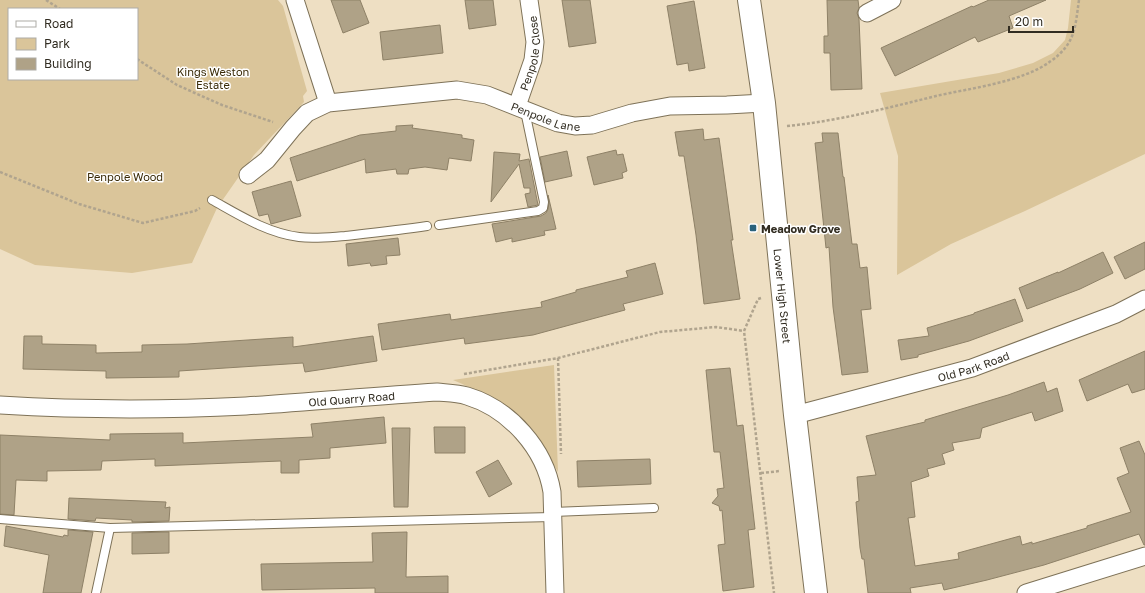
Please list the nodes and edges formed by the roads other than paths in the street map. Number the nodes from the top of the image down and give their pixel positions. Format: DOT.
graph roads {
  1 [pos="295,0"];
  2 [pos="529,0"];
  3 [pos="749,0"];
  4 [pos="892,0"];
  5 [pos="867,12"];
  6 [pos="328,103"];
  7 [pos="764,103"];
  8 [pos="521,108"];
  9 [pos="248,176"];
  10 [pos="212,200"];
  11 [pos="439,225"];
  12 [pos="427,226"];
  13 [pos="1145,299"];
  14 [pos="0,405"];
  15 [pos="795,415"];
  16 [pos="654,508"];
  17 [pos="553,515"];
  18 [pos="0,519"];
  19 [pos="110,528"];
  20 [pos="1145,556"];
  21 [pos="96,593"];
  22 [pos="556,593"];
  23 [pos="816,593"];
  24 [pos="1026,593"];
  1 -- 6 [label="street"];
  2 -- 8 [label="street, Penpole Close"];
  3 -- 7 [label="main road, Lower High Street"];
  4 -- 5 [label="street"];
  6 -- 8 [label="street, Penpole Lane"];
  6 -- 9 [label="street, Penpole Lane"];
  7 -- 8 [label="street, Penpole Lane"];
  7 -- 15 [label="main road, Lower High Street"];
  8 -- 11 [label="lane"];
  10 -- 12 [label="lane"];
  13 -- 15 [label="street, Old Park Road"];
  14 -- 17 [label="street, Old Quarry Road"];
  15 -- 23 [label="main road, Lower High Street"];
  16 -- 17 [label="lane"];
  17 -- 19 [label="lane"];
  17 -- 22 [label="street, Old Quarry Road"];
  18 -- 19 [label="lane"];
  19 -- 21 [label="lane"];
  20 -- 24 [label="street"];
}
